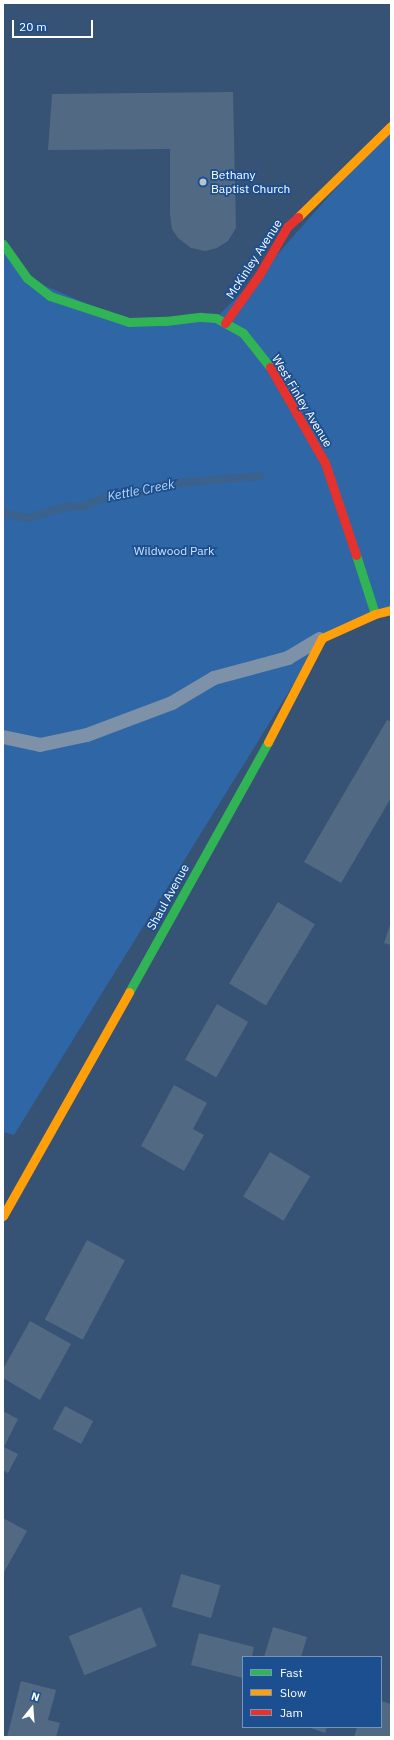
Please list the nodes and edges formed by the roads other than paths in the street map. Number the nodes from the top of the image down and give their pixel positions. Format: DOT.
graph roads {
  1 [pos="391,126"];
  2 [pos="3,244"];
  3 [pos="226,323"];
  4 [pos="391,610"];
  5 [pos="375,614"];
  6 [pos="322,638"];
  7 [pos="3,737"];
  8 [pos="3,1216"];
  1 -- 3 [label="street, McKinley Avenue"];
  2 -- 3 [label="street, West Finley Avenue"];
  3 -- 5 [label="street, West Finley Avenue"];
  4 -- 5 [label="street"];
  5 -- 6 [label="street"];
  6 -- 7 [label="lane"];
  6 -- 8 [label="street, Shaul Avenue"];
}
